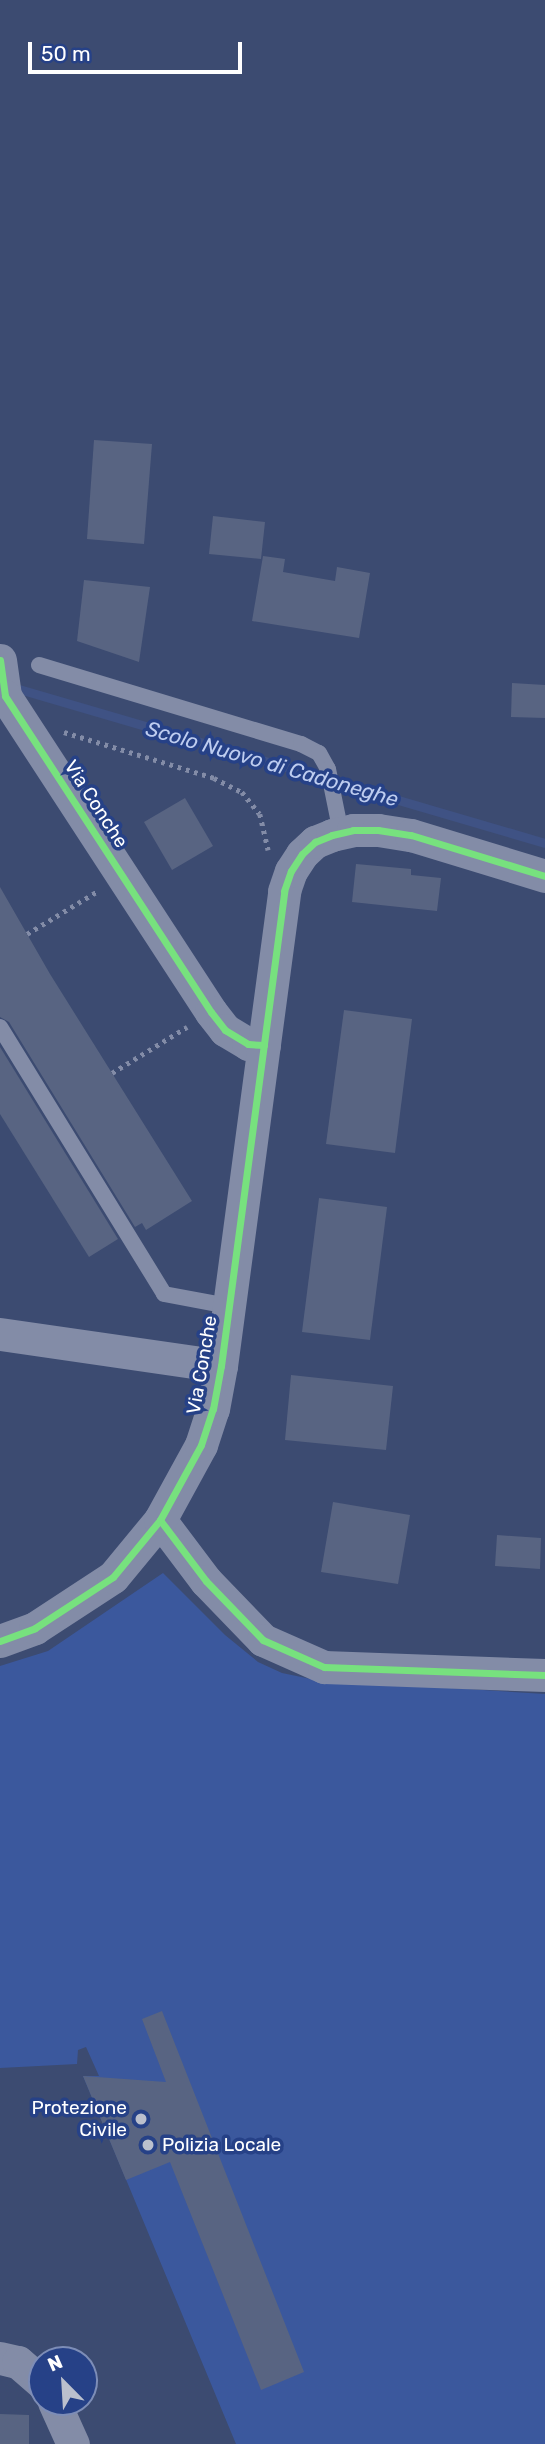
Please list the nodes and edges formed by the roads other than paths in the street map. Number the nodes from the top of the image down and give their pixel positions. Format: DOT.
graph roads {
  1 [pos="0,662"];
  2 [pos="39,665"];
  3 [pos="341,833"];
  4 [pos="545,876"];
  5 [pos="0,1027"];
  6 [pos="264,1045"];
  7 [pos="229,1306"];
  8 [pos="0,1334"];
  9 [pos="221,1366"];
  10 [pos="160,1520"];
  11 [pos="0,1641"];
  12 [pos="545,1675"];
  13 [pos="0,2358"];
  14 [pos="28,2371"];
  15 [pos="60,2416"];
  16 [pos="73,2444"];
  1 -- 6 [label="street, Via Conche"];
  2 -- 3 [label="lane"];
  3 -- 4 [label="street, Via Conche"];
  3 -- 6 [label="street, Via Conche"];
  5 -- 7 [label="lane, Via Conche"];
  6 -- 7 [label="street, Via Conche"];
  7 -- 9 [label="street, Via Conche"];
  8 -- 9 [label="street"];
  9 -- 10 [label="street, Via Conche"];
  10 -- 11 [label="street, Via Conche"];
  10 -- 12 [label="street"];
  13 -- 14 [label="street"];
  15 -- 16 [label="street"];
}
